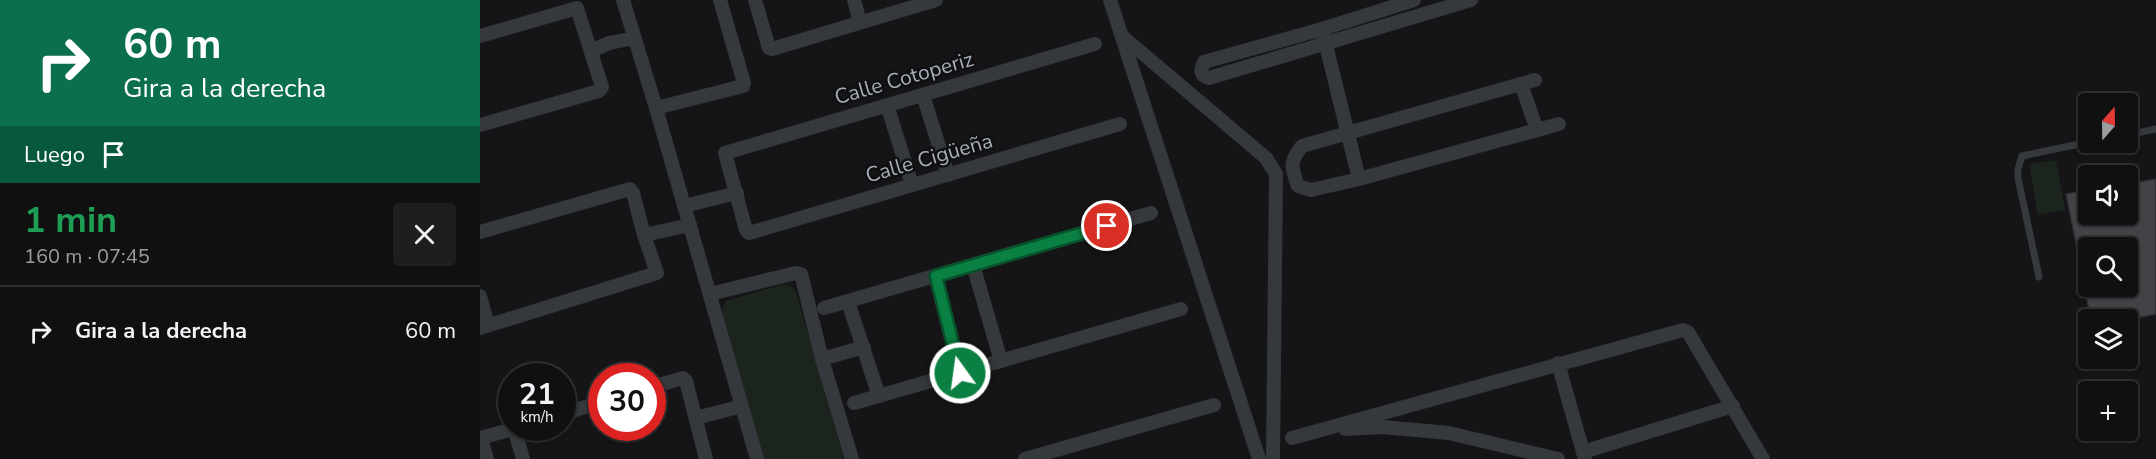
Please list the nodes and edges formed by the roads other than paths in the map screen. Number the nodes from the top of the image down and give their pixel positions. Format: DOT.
graph roads {
  1 [pos="623,0"];
  2 [pos="720,0"];
  3 [pos="755,0"];
  4 [pos="854,0"];
  5 [pos="936,0"];
  6 [pos="1110,0"];
  7 [pos="1414,0"];
  8 [pos="1471,0"];
  9 [pos="897,5"];
  10 [pos="860,22"];
  11 [pos="1322,29"];
  12 [pos="480,36"];
  13 [pos="1122,36"];
  14 [pos="635,38"];
  15 [pos="1095,44"];
  16 [pos="1326,44"];
  17 [pos="591,51"];
  18 [pos="923,95"];
  19 [pos="887,105"];
  20 [pos="656,108"];
  21 [pos="1120,124"];
  22 [pos="1559,124"];
  23 [pos="480,125"];
  24 [pos="2156,129"];
  25 [pos="1537,130"];
  26 [pos="2138,133"];
  27 [pos="1347,134"];
  28 [pos="2078,144"];
  29 [pos="1293,171"];
  30 [pos="1276,174"];
  31 [pos="948,175"];
  32 [pos="1359,179"];
  33 [pos="912,185"];
  34 [pos="737,193"];
  35 [pos="684,206"];
  36 [pos="1151,213"];
  37 [pos="690,225"];
  38 [pos="480,232"];
  39 [pos="644,235"];
  40 [pos="973,265"];
  41 [pos="936,276"];
  42 [pos="2039,277"];
  43 [pos="710,294"];
  44 [pos="480,296"];
  45 [pos="848,302"];
  46 [pos="824,309"];
  47 [pos="1181,309"];
  48 [pos="484,326"];
  49 [pos="864,347"];
  50 [pos="822,359"];
  51 [pos="1001,361"];
  52 [pos="1558,363"];
  53 [pos="960,373"];
  54 [pos="666,383"];
  55 [pos="879,396"];
  56 [pos="854,403"];
  57 [pos="1214,405"];
  58 [pos="742,406"];
  59 [pos="1733,406"];
  60 [pos="696,418"];
  61 [pos="1320,430"];
  62 [pos="498,433"];
  63 [pos="480,438"];
  64 [pos="1292,438"];
  65 [pos="519,441"];
  66 [pos="1584,456"];
  67 [pos="1028,458"];
  68 [pos="486,459"];
  69 [pos="524,459"];
  70 [pos="706,459"];
  71 [pos="757,459"];
  72 [pos="852,459"];
  73 [pos="1259,459"];
  74 [pos="1273,459"];
  75 [pos="1558,459"];
  76 [pos="1763,459"];
  1 -- 14 [label="street"];
  2 -- 20 [label="street"];
  3 -- 10 [label="street"];
  4 -- 10 [label="street"];
  5 -- 9 [label="street"];
  6 -- 13 [label="street"];
  7 -- 11 [label="street"];
  8 -- 16 [label="street"];
  9 -- 10 [label="street"];
  11 -- 16 [label="street"];
  11 -- 16 [label="street"];
  12 -- 17 [label="street"];
  13 -- 30 [label="street"];
  13 -- 73 [label="street"];
  14 -- 17 [label="street"];
  14 -- 20 [label="street"];
  15 -- 18 [label="street, Calle Cotoperiz"];
  16 -- 27 [label="street"];
  17 -- 23 [label="street"];
  18 -- 19 [label="street, Calle Cotoperiz"];
  18 -- 31 [label="street"];
  19 -- 33 [label="street"];
  19 -- 34 [label="street, Calle Cotoperiz"];
  20 -- 35 [label="street"];
  21 -- 31 [label="street, Calle Cigüeña"];
  22 -- 25 [label="street"];
  24 -- 26 [label="lane"];
  25 -- 27 [label="street"];
  25 -- 32 [label="street"];
  27 -- 29 [label="street"];
  27 -- 32 [label="street"];
  28 -- 42 [label="lane"];
  29 -- 30 [label="street"];
  29 -- 32 [label="street"];
  30 -- 74 [label="street"];
  31 -- 33 [label="street, Calle Cigüeña"];
  33 -- 34 [label="street, Calle Cigüeña"];
  34 -- 35 [label="street"];
  35 -- 37 [label="street"];
  36 -- 40 [label="street"];
  37 -- 39 [label="street"];
  37 -- 43 [label="street"];
  38 -- 39 [label="street"];
  39 -- 48 [label="street"];
  40 -- 41 [label="street"];
  40 -- 51 [label="street"];
  41 -- 45 [label="street"];
  41 -- 53 [label="street"];
  43 -- 50 [label="street"];
  43 -- 58 [label="street"];
  44 -- 48 [label="street"];
  45 -- 46 [label="street"];
  45 -- 49 [label="street"];
  47 -- 51 [label="street"];
  49 -- 50 [label="street"];
  49 -- 55 [label="street"];
  50 -- 72 [label="street"];
  51 -- 53 [label="street"];
  52 -- 59 [label="street"];
  52 -- 61 [label="street"];
  52 -- 66 [label="street"];
  53 -- 55 [label="street"];
  54 -- 60 [label="street"];
  55 -- 56 [label="street"];
  57 -- 67 [label="street"];
  58 -- 60 [label="street"];
  58 -- 71 [label="street"];
  59 -- 66 [label="street"];
  59 -- 76 [label="street"];
  60 -- 70 [label="street"];
  61 -- 64 [label="street"];
  61 -- 75 [label="street"];
  62 -- 63 [label="street"];
  63 -- 68 [label="street"];
  65 -- 69 [label="street"];
}
